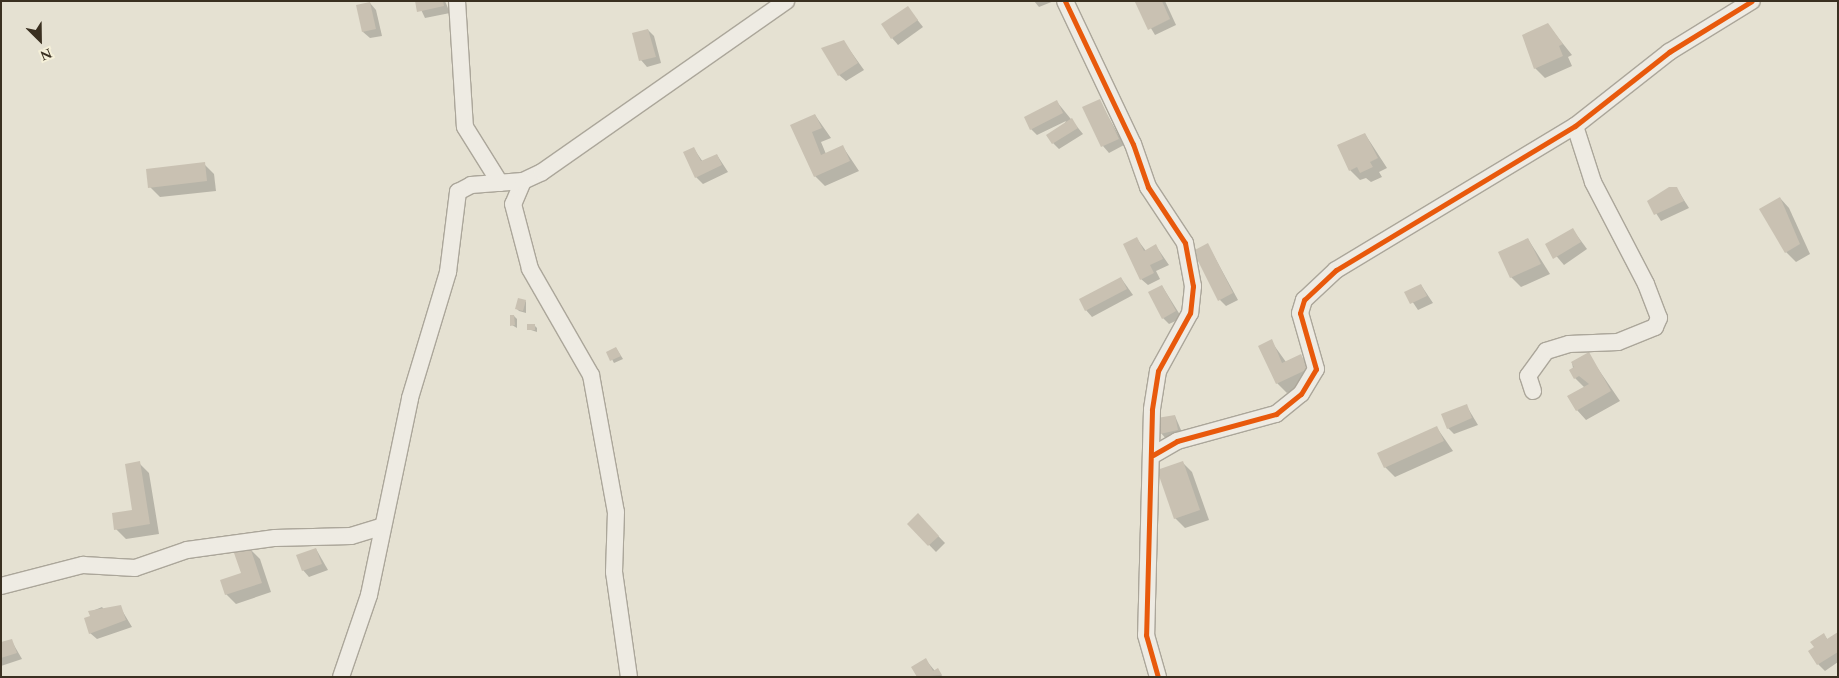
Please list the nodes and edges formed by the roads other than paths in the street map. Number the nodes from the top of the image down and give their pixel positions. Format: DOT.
graph roads {
  1 [pos="457,1"];
  2 [pos="786,1"];
  3 [pos="1065,1"];
  4 [pos="1752,1"];
  5 [pos="1575,126"];
  6 [pos="523,181"];
  7 [pos="500,183"];
  8 [pos="1533,391"];
  9 [pos="1152,455"];
  10 [pos="380,527"];
  11 [pos="1,586"];
  12 [pos="341,677"];
  13 [pos="629,677"];
  14 [pos="1158,677"];
  1 -- 7 [label="street"];
  2 -- 6 [label="street"];
  3 -- 9 [label="street"];
  4 -- 5 [label="street"];
  5 -- 8 [label="street"];
  5 -- 9 [label="street"];
  6 -- 7 [label="street"];
  6 -- 13 [label="street"];
  7 -- 10 [label="street"];
  9 -- 14 [label="street"];
  10 -- 11 [label="street"];
  10 -- 12 [label="street"];
}
